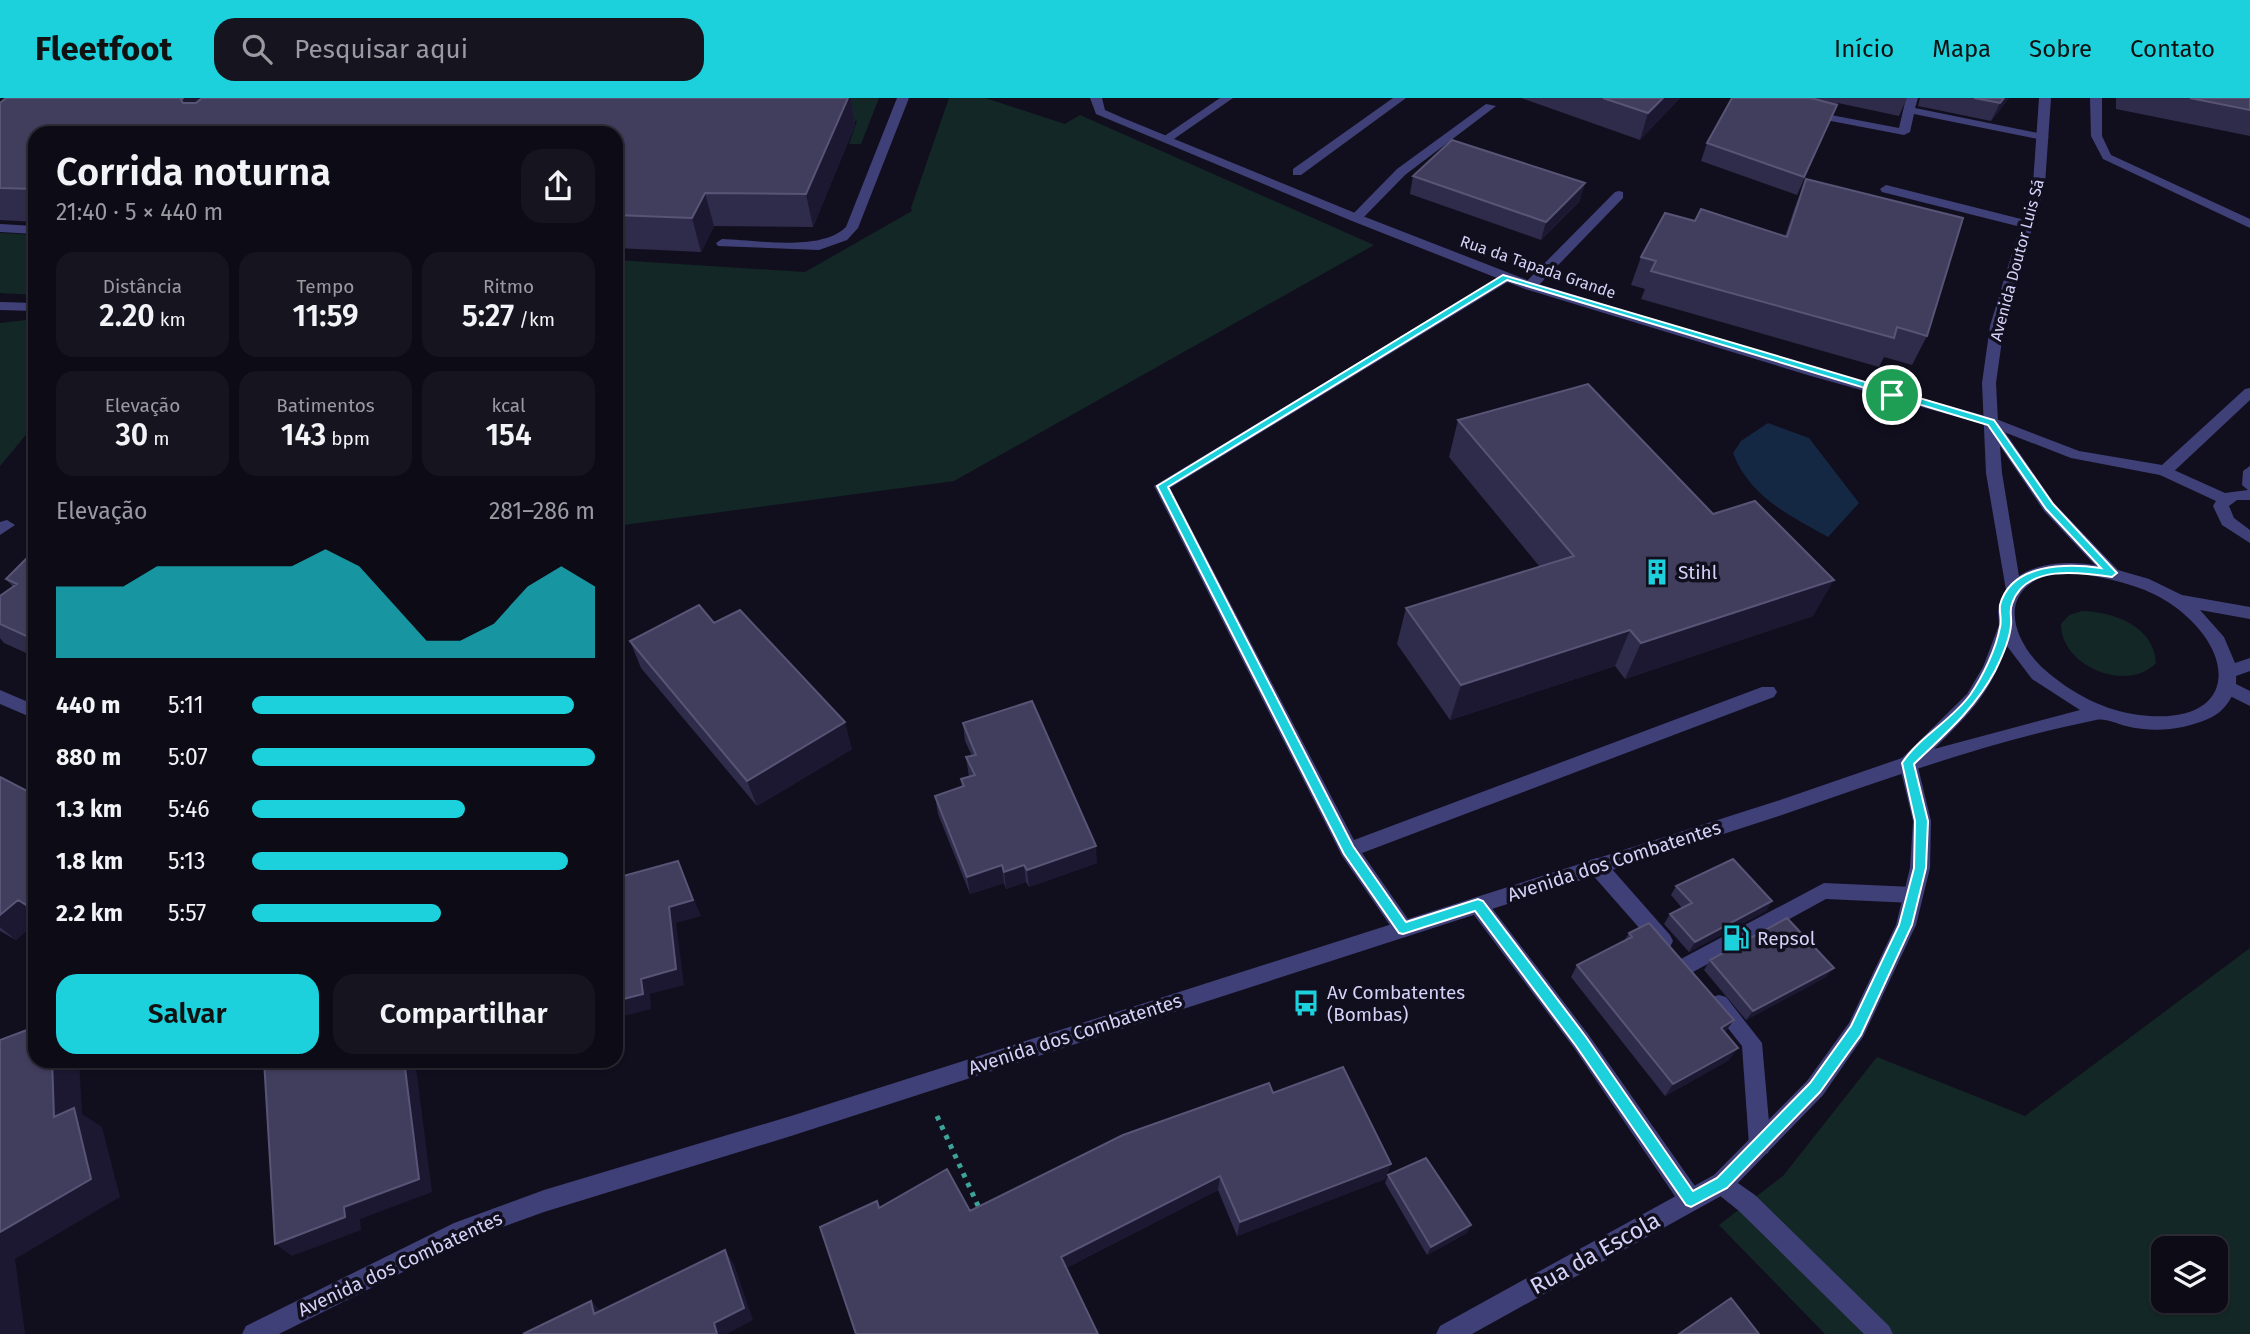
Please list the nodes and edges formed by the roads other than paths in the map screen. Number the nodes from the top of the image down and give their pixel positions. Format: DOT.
graph roads {
  1 [pos="904,98"];
  2 [pos="1096,98"];
  3 [pos="1227,98"];
  4 [pos="1399,98"];
  5 [pos="2045,98"];
  6 [pos="2096,98"];
  7 [pos="1910,104"];
  8 [pos="1490,106"];
  9 [pos="1804,112"];
  10 [pos="2043,137"];
  11 [pos="1167,139"];
  12 [pos="1297,172"];
  13 [pos="1886,189"];
  14 [pos="1619,195"];
  15 [pos="2250,210"];
  16 [pos="1356,218"];
  17 [pos="2244,222"];
  18 [pos="2029,225"];
  19 [pos="0,228"];
  20 [pos="28,230"];
  21 [pos="722,243"];
  22 [pos="1506,277"];
  23 [pos="1530,286"];
  24 [pos="0,306"];
  25 [pos="28,307"];
  26 [pos="2250,393"];
  27 [pos="1991,422"];
  28 [pos="2165,471"];
  29 [pos="2250,471"];
  30 [pos="2250,485"];
  31 [pos="2250,495"];
  32 [pos="2224,499"];
  33 [pos="2250,538"];
  34 [pos="2112,573"];
  35 [pos="2013,589"];
  36 [pos="2176,600"];
  37 [pos="2250,612"];
  38 [pos="2006,626"];
  39 [pos="2242,667"];
  40 [pos="2232,689"];
  41 [pos="1768,692"];
  42 [pos="0,696"];
  43 [pos="2250,699"];
  44 [pos="28,709"];
  45 [pos="2102,711"];
  46 [pos="1908,763"];
  47 [pos="1349,850"];
  48 [pos="1597,866"];
  49 [pos="1913,895"];
  50 [pos="1478,905"];
  51 [pos="1403,929"];
  52 [pos="1686,966"];
  53 [pos="1760,1145"];
  54 [pos="1722,1183"];
  55 [pos="1691,1200"];
  56 [pos="254,1334"];
  57 [pos="1448,1334"];
  58 [pos="1881,1334"];
  1 -- 21 [label="street"];
  2 -- 11 [label="street, Rua da Tapada Grande"];
  3 -- 11 [label="street"];
  4 -- 12 [label="street"];
  5 -- 10 [label="street, Avenida Doutor Luis Sá"];
  6 -- 17 [label="street"];
  7 -- 9 [label="street"];
  7 -- 10 [label="street"];
  8 -- 16 [label="street"];
  10 -- 18 [label="street, Avenida Doutor Luis Sá"];
  11 -- 16 [label="street, Rua da Tapada Grande"];
  13 -- 18 [label="street"];
  14 -- 23 [label="street"];
  15 -- 17 [label="street"];
  16 -- 22 [label="street, Rua da Tapada Grande"];
  18 -- 27 [label="street, Avenida Doutor Luis Sá"];
  19 -- 20 [label="street"];
  22 -- 23 [label="street, Rua da Tapada Grande"];
  22 -- 47 [label="street"];
  23 -- 27 [label="street, Rua da Tapada Grande"];
  24 -- 25 [label="street"];
  26 -- 28 [label="street"];
  27 -- 28 [label="street, Rua da Tapada Grande"];
  27 -- 34 [label="street"];
  27 -- 35 [label="street, Avenida Doutor Luis Sá"];
  28 -- 32 [label="street, Rua da Tapada Grande"];
  29 -- 30 [label="street"];
  31 -- 32 [label="street"];
  32 -- 33 [label="street"];
  34 -- 35 [label="street"];
  34 -- 36 [label="street"];
  35 -- 38 [label="street, Avenida dos Combatentes"];
  36 -- 37 [label="street"];
  36 -- 39 [label="street"];
  38 -- 45 [label="street"];
  38 -- 46 [label="street, Avenida dos Combatentes"];
  39 -- 40 [label="street"];
  40 -- 43 [label="street"];
  40 -- 45 [label="street"];
  41 -- 47 [label="street"];
  42 -- 44 [label="street"];
  45 -- 46 [label="street, Avenida dos Combatentes"];
  46 -- 48 [label="street, Avenida dos Combatentes"];
  46 -- 49 [label="street, Rua da Escola"];
  47 -- 51 [label="street"];
  48 -- 50 [label="street, Avenida dos Combatentes"];
  48 -- 52 [label="street"];
  49 -- 52 [label="street"];
  49 -- 53 [label="street, Rua da Escola"];
  50 -- 51 [label="street, Avenida dos Combatentes"];
  50 -- 55 [label="street"];
  51 -- 56 [label="street, Avenida dos Combatentes"];
  52 -- 53 [label="street"];
  53 -- 54 [label="street, Rua da Escola"];
  54 -- 55 [label="street, Rua da Escola"];
  54 -- 58 [label="street"];
  55 -- 57 [label="street, Rua da Escola"];
}
